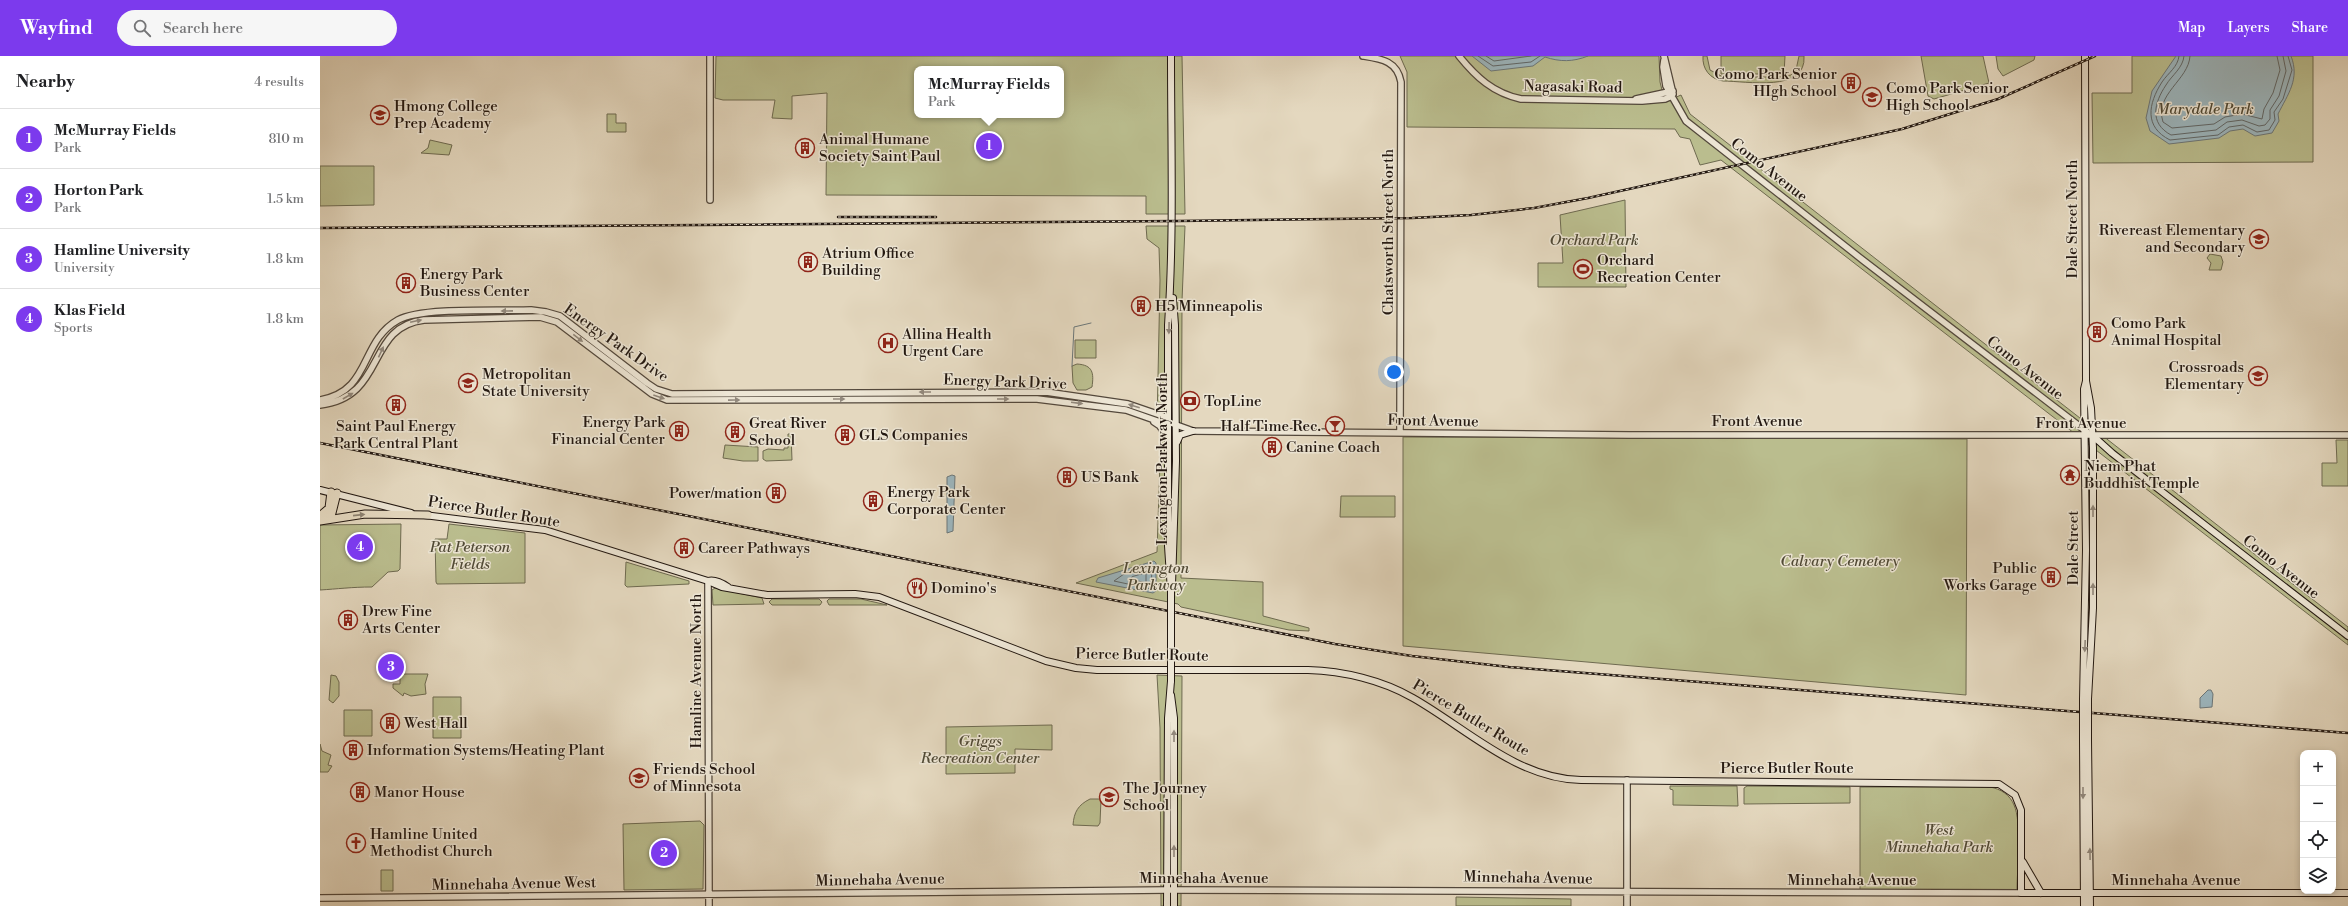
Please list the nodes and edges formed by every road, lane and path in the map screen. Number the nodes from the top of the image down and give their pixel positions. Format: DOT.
graph roads {
  1 [pos="710,56"];
  2 [pos="1171,56"];
  3 [pos="1363,56"];
  4 [pos="1459,56"];
  5 [pos="2085,56"];
  6 [pos="1664,58"];
  7 [pos="1665,80"];
  8 [pos="1671,93"];
  9 [pos="1652,96"];
  10 [pos="1631,100"];
  11 [pos="710,200"];
  12 [pos="1172,289"];
  13 [pos="2086,381"];
  14 [pos="320,400"];
  15 [pos="320,405"];
  16 [pos="1144,415"];
  17 [pos="1168,422"];
  18 [pos="1175,425"];
  19 [pos="1193,431"];
  20 [pos="1400,432"];
  21 [pos="2084,433"];
  22 [pos="2092,435"];
  23 [pos="2348,435"];
  24 [pos="1168,441"];
  25 [pos="1176,448"];
  26 [pos="320,490"];
  27 [pos="334,492"];
  28 [pos="428,515"];
  29 [pos="320,516"];
  30 [pos="320,521"];
  31 [pos="708,580"];
  32 [pos="1171,591"];
  33 [pos="2348,636"];
  34 [pos="2086,699"];
  35 [pos="1627,780"];
  36 [pos="2022,857"];
  37 [pos="1170,890"];
  38 [pos="1627,892"];
  39 [pos="2021,893"];
  40 [pos="2087,893"];
  41 [pos="2348,893"];
  42 [pos="708,894"];
  43 [pos="2042,894"];
  44 [pos="320,898"];
  45 [pos="709,906"];
  46 [pos="1167,906"];
  47 [pos="1174,906"];
  48 [pos="1627,906"];
  49 [pos="2084,906"];
  50 [pos="2090,906"];
  1 -- 11 [label="street"];
  2 -- 12 [label="main road, Lexington Parkway North"];
  3 -- 20 [label="street, Chatsworth Street North"];
  4 -- 10 [label="street, Nagasaki Road"];
  5 -- 13 [label="main road, Dale Street North"];
  6 -- 7 [label="street"];
  6 -- 8 [label="street"];
  7 -- 8 [label="street"];
  7 -- 9 [label="street"];
  8 -- 9 [label="street"];
  8 -- 10 [label="street"];
  8 -- 21 [label="street, Como Avenue"];
  9 -- 10 [label="street"];
  12 -- 17 [label="main road, Lexington Parkway North, one-way"];
  12 -- 18 [label="main road, Lexington Parkway North"];
  13 -- 21 [label="main road, Dale Street"];
  13 -- 22 [label="main road, Dale Street"];
  17 -- 14 [label="street, Energy Park Drive, one-way"];
  15 -- 16 [label="street, Energy Park Drive, one-way"];
  16 -- 17 [label="street, Energy Park Drive"];
  16 -- 24 [label="street"];
  17 -- 18 [label="street, Front Avenue"];
  17 -- 24 [label="main road, Lexington Parkway North"];
  18 -- 19 [label="street, Front Avenue"];
  18 -- 25 [label="main road, Lexington Parkway North"];
  19 -- 20 [label="street, Front Avenue"];
  19 -- 25 [label="main road"];
  20 -- 21 [label="street, Front Avenue"];
  21 -- 22 [label="street, Como Avenue"];
  21 -- 34 [label="main road, Dale Street, one-way"];
  22 -- 23 [label="street, Front Avenue"];
  22 -- 33 [label="main road, Como Avenue"];
  34 -- 22 [label="main road, Dale Street, one-way"];
  24 -- 32 [label="main road, Lexington Parkway North"];
  25 -- 32 [label="main road, Lexington Parkway North"];
  26 -- 27 [label="main road, Pierce Butler Route"];
  27 -- 28 [label="main road, Pierce Butler Route"];
  27 -- 29 [label="main road"];
  27 -- 30 [label="main road"];
  30 -- 28 [label="main road, one-way"];
  28 -- 31 [label="main road, Pierce Butler Route"];
  31 -- 35 [label="main road, Pierce Butler Route"];
  31 -- 42 [label="street, Hamline Avenue North"];
  32 -- 37 [label="main road, bridge"];
  34 -- 40 [label="main road, Dale Street, bridge"];
  35 -- 36 [label="main road, Pierce Butler Route"];
  35 -- 38 [label="street"];
  36 -- 39 [label="main road, Pierce Butler Route"];
  36 -- 43 [label="main road"];
  37 -- 38 [label="street, Minnehaha Avenue"];
  37 -- 42 [label="street, Minnehaha Avenue"];
  37 -- 46 [label="main road"];
  37 -- 47 [label="main road"];
  38 -- 39 [label="street, Minnehaha Avenue"];
  38 -- 48 [label="street"];
  39 -- 43 [label="main road, Minnehaha Avenue"];
  40 -- 41 [label="main road, Minnehaha Avenue"];
  40 -- 43 [label="main road, Minnehaha Avenue"];
  40 -- 49 [label="main road, Dale Street"];
  40 -- 50 [label="main road, Dale Street"];
  42 -- 44 [label="street, Minnehaha Avenue West"];
  42 -- 45 [label="street, Hamline Avenue North"];
}
